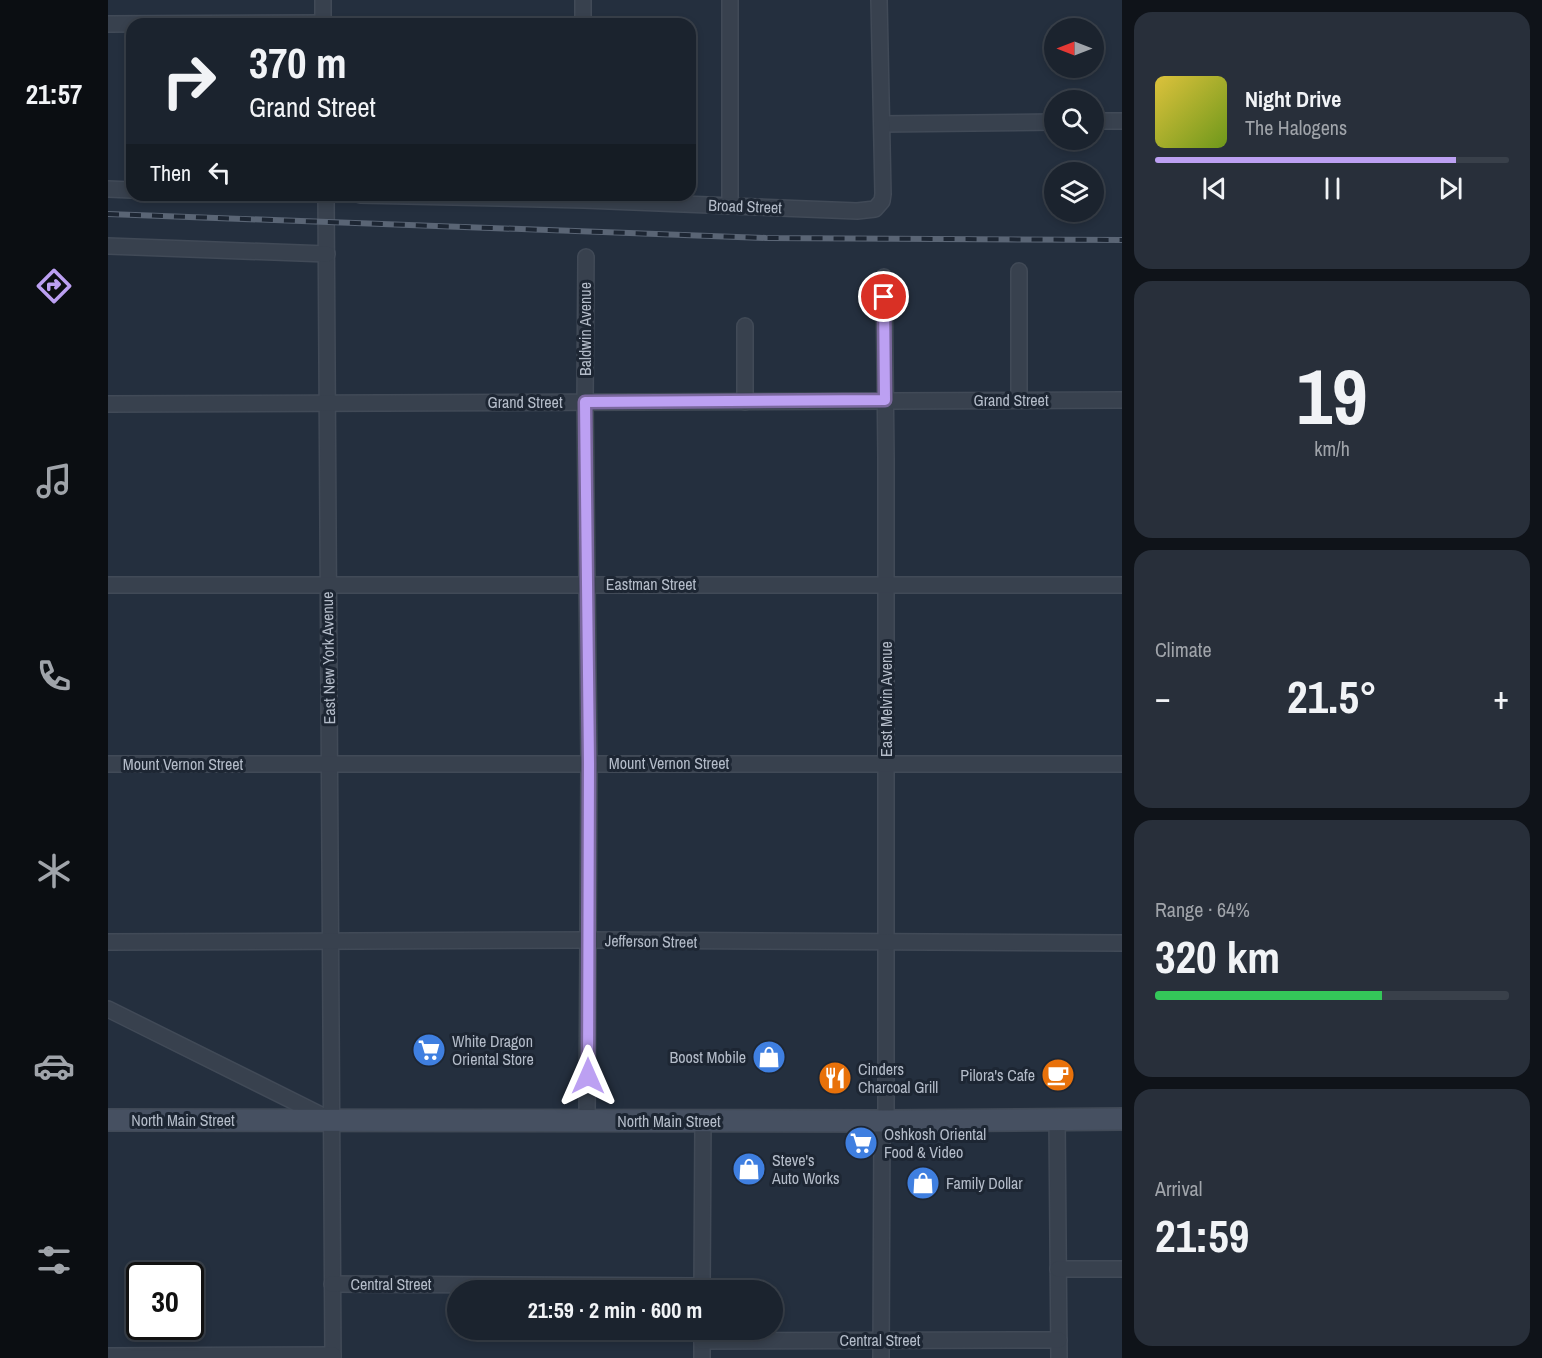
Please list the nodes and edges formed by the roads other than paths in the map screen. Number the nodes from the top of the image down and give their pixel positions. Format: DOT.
graph roads {
  1 [pos="323,0"];
  2 [pos="583,0"];
  3 [pos="730,0"];
  4 [pos="879,0"];
  5 [pos="323,18"];
  6 [pos="583,18"];
  7 [pos="108,24"];
  8 [pos="126,24"];
  9 [pos="1122,121"];
  10 [pos="1044,122"];
  11 [pos="1104,122"];
  12 [pos="882,124"];
  13 [pos="108,189"];
  14 [pos="126,190"];
  15 [pos="326,201"];
  16 [pos="639,201"];
  17 [pos="730,206"];
  18 [pos="108,246"];
  19 [pos="327,254"];
  20 [pos="586,257"];
  21 [pos="1019,271"];
  22 [pos="884,277"];
  23 [pos="745,326"];
  24 [pos="885,400"];
  25 [pos="1019,400"];
  26 [pos="1122,400"];
  27 [pos="585,402"];
  28 [pos="745,402"];
  29 [pos="326,403"];
  30 [pos="108,404"];
  31 [pos="586,584"];
  32 [pos="108,585"];
  33 [pos="327,585"];
  34 [pos="886,585"];
  35 [pos="1122,585"];
  36 [pos="589,763"];
  37 [pos="886,763"];
  38 [pos="108,764"];
  39 [pos="329,764"];
  40 [pos="1122,764"];
  41 [pos="588,940"];
  42 [pos="108,942"];
  43 [pos="331,942"];
  44 [pos="887,943"];
  45 [pos="1122,943"];
  46 [pos="108,1009"];
  47 [pos="1057,1119"];
  48 [pos="1122,1119"];
  49 [pos="108,1120"];
  50 [pos="333,1120"];
  51 [pos="702,1120"];
  52 [pos="587,1121"];
  53 [pos="884,1121"];
  54 [pos="1058,1269"];
  55 [pos="1122,1269"];
  56 [pos="702,1280"];
  57 [pos="332,1284"];
  58 [pos="447,1285"];
  59 [pos="783,1337"];
  60 [pos="702,1340"];
  61 [pos="881,1340"];
  62 [pos="1059,1340"];
  63 [pos="108,1356"];
  64 [pos="333,1357"];
  65 [pos="702,1358"];
  66 [pos="881,1358"];
  67 [pos="1059,1358"];
  1 -- 5 [label="street"];
  2 -- 6 [label="street"];
  3 -- 17 [label="street"];
  4 -- 12 [label="street"];
  7 -- 8 [label="street"];
  9 -- 11 [label="street"];
  10 -- 12 [label="street"];
  12 -- 17 [label="street, Broad Street"];
  13 -- 14 [label="street"];
  15 -- 19 [label="street, East New York Avenue"];
  16 -- 17 [label="street, Broad Street"];
  18 -- 19 [label="street"];
  19 -- 29 [label="street, East New York Avenue"];
  20 -- 27 [label="street, Baldwin Avenue"];
  21 -- 25 [label="street"];
  22 -- 24 [label="street, East Melvin Avenue"];
  23 -- 28 [label="street"];
  24 -- 25 [label="street, Grand Street"];
  24 -- 28 [label="street, Grand Street"];
  24 -- 34 [label="street, East Melvin Avenue"];
  25 -- 26 [label="street, Grand Street"];
  27 -- 28 [label="street, Grand Street"];
  27 -- 29 [label="street, Grand Street"];
  27 -- 31 [label="street, Baldwin Avenue"];
  29 -- 30 [label="street, Grand Street"];
  29 -- 33 [label="street, East New York Avenue"];
  31 -- 33 [label="street, Eastman Street"];
  31 -- 34 [label="street, Eastman Street"];
  31 -- 36 [label="street, Baldwin Avenue"];
  32 -- 33 [label="street, Eastman Street"];
  33 -- 39 [label="street, East New York Avenue"];
  34 -- 35 [label="street, Eastman Street"];
  34 -- 37 [label="street, East Melvin Avenue"];
  36 -- 37 [label="street, Mount Vernon Street"];
  36 -- 39 [label="street, Mount Vernon Street"];
  36 -- 41 [label="street, Baldwin Avenue"];
  37 -- 40 [label="street, Mount Vernon Street"];
  37 -- 44 [label="street, East Melvin Avenue"];
  38 -- 39 [label="street, Mount Vernon Street"];
  39 -- 43 [label="street, East New York Avenue"];
  41 -- 43 [label="street, Jefferson Street"];
  41 -- 44 [label="street, Jefferson Street"];
  41 -- 52 [label="street, Baldwin Avenue"];
  42 -- 43 [label="street, Jefferson Street"];
  43 -- 50 [label="street, East New York Avenue"];
  44 -- 45 [label="street, Jefferson Street"];
  44 -- 53 [label="street, East Melvin Avenue"];
  46 -- 50 [label="street"];
  47 -- 48 [label="main road, North Main Street"];
  47 -- 53 [label="main road, North Main Street"];
  47 -- 54 [label="street"];
  49 -- 50 [label="main road, North Main Street"];
  50 -- 52 [label="main road, North Main Street"];
  50 -- 57 [label="street, East New York Avenue"];
  51 -- 52 [label="main road, North Main Street"];
  51 -- 53 [label="main road, North Main Street"];
  51 -- 56 [label="street"];
  53 -- 61 [label="street, East Melvin Avenue"];
  54 -- 55 [label="street"];
  54 -- 62 [label="street"];
  57 -- 58 [label="street, Central Street"];
  57 -- 64 [label="street, East New York Avenue"];
  59 -- 61 [label="street, Central Street"];
  60 -- 65 [label="street"];
  61 -- 62 [label="street, Central Street"];
  61 -- 66 [label="street, East Melvin Avenue"];
  62 -- 67 [label="street"];
  63 -- 64 [label="street"];
}
